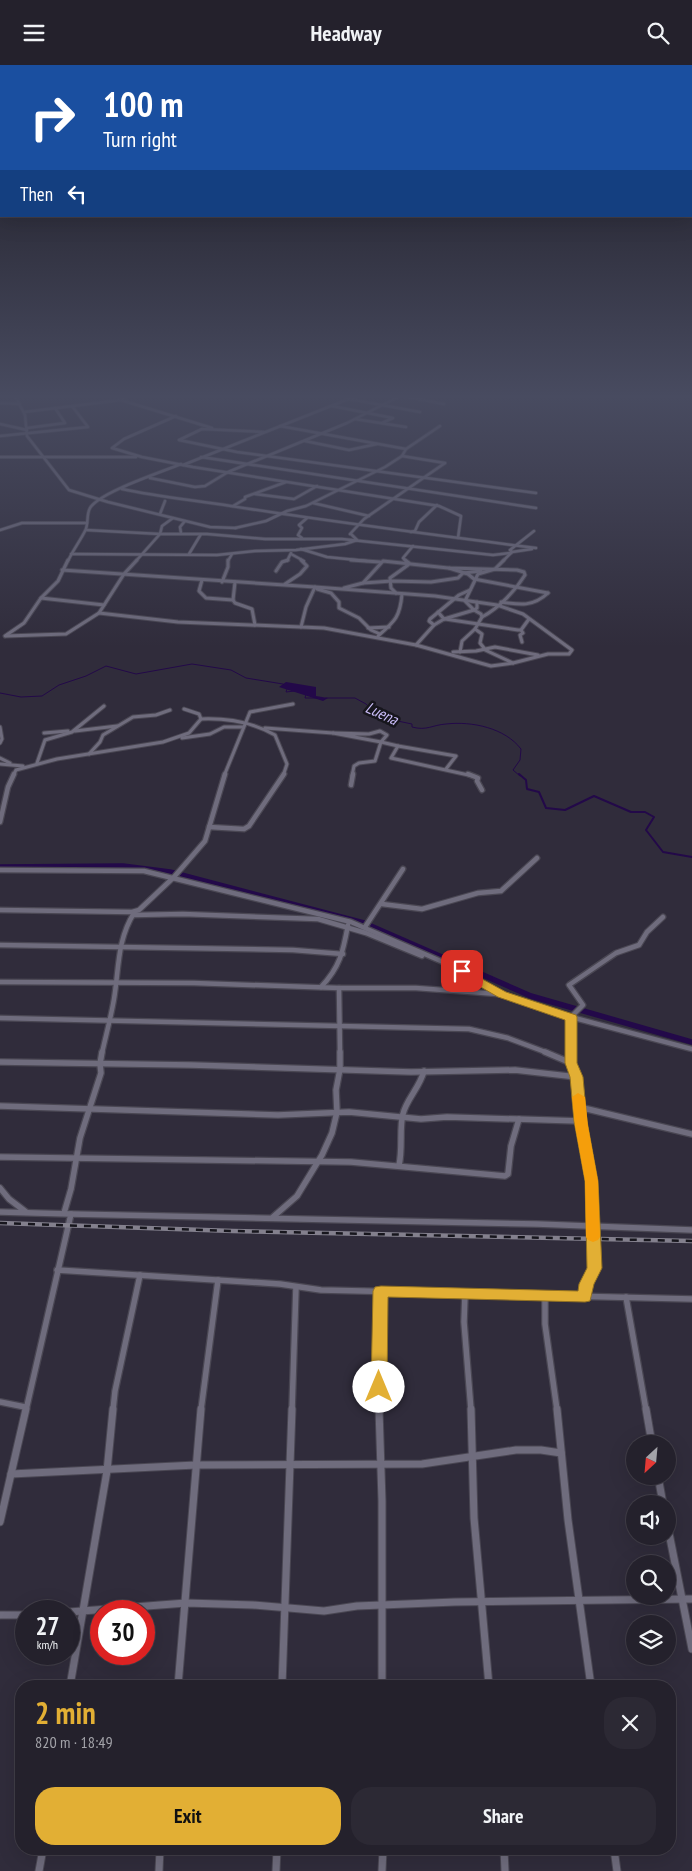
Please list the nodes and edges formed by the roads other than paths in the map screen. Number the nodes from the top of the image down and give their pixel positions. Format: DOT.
graph roads {
  1 [pos="60,478"];
  2 [pos="150,478"];
  3 [pos="151,478"];
  4 [pos="220,478"];
  5 [pos="266,478"];
  6 [pos="337,478"];
  7 [pos="360,478"];
  8 [pos="419,478"];
  9 [pos="424,479"];
  10 [pos="354,481"];
  11 [pos="288,482"];
  12 [pos="317,486"];
  13 [pos="122,489"];
  14 [pos="336,489"];
  15 [pos="408,489"];
  16 [pos="536,493"];
  17 [pos="255,494"];
  18 [pos="159,496"];
  19 [pos="175,498"];
  20 [pos="393,499"];
  21 [pos="98,500"];
  22 [pos="165,501"];
  23 [pos="313,503"];
  24 [pos="437,505"];
  25 [pos="232,506"];
  26 [pos="536,508"];
  27 [pos="160,514"];
  28 [pos="282,515"];
  29 [pos="369,516"];
  30 [pos="168,518"];
  31 [pos="307,518"];
  32 [pos="185,521"];
  33 [pos="87,523"];
  34 [pos="358,525"];
  35 [pos="236,528"];
  36 [pos="0,530"];
  37 [pos="86,530"];
  38 [pos="534,531"];
  39 [pos="411,532"];
  40 [pos="181,533"];
  41 [pos="160,534"];
  42 [pos="201,534"];
  43 [pos="207,534"];
  44 [pos="350,534"];
  45 [pos="302,538"];
  46 [pos="458,538"];
  47 [pos="346,539"];
  48 [pos="357,540"];
  49 [pos="515,545"];
  50 [pos="413,546"];
  51 [pos="301,549"];
  52 [pos="296,550"];
  53 [pos="285,551"];
  54 [pos="511,552"];
  55 [pos="71,554"];
  56 [pos="189,554"];
  57 [pos="232,554"];
  58 [pos="291,554"];
  59 [pos="143,555"];
  60 [pos="380,562"];
  61 [pos="409,563"];
  62 [pos="448,567"];
  63 [pos="495,569"];
  64 [pos="62,570"];
  65 [pos="276,571"];
  66 [pos="486,571"];
  67 [pos="463,573"];
  68 [pos="124,574"];
  69 [pos="474,579"];
  70 [pos="202,580"];
  71 [pos="390,581"];
  72 [pos="222,582"];
  73 [pos="235,582"];
  74 [pos="363,583"];
  75 [pos="285,584"];
  76 [pos="516,587"];
  77 [pos="315,588"];
  78 [pos="343,589"];
  79 [pos="470,590"];
  80 [pos="400,594"];
  81 [pos="41,598"];
  82 [pos="454,599"];
  83 [pos="233,600"];
  84 [pos="465,601"];
  85 [pos="477,602"];
  86 [pos="501,602"];
  87 [pos="104,605"];
  88 [pos="497,605"];
  89 [pos="474,610"];
  90 [pos="438,612"];
  91 [pos="99,613"];
  92 [pos="482,617"];
  93 [pos="444,619"];
  94 [pos="529,619"];
  95 [pos="477,624"];
  96 [pos="255,625"];
  97 [pos="434,625"];
  98 [pos="389,627"];
  99 [pos="302,628"];
  100 [pos="368,628"];
  101 [pos="476,629"];
  102 [pos="520,630"];
  103 [pos="380,634"];
  104 [pos="375,638"];
  105 [pos="522,642"];
  106 [pos="416,645"];
  107 [pos="483,649"];
  108 [pos="460,652"];
  109 [pos="446,653"];
  110 [pos="541,656"];
  111 [pos="513,663"];
  112 [pos="293,704"];
  113 [pos="104,706"];
  114 [pos="184,709"];
  115 [pos="170,710"];
  116 [pos="201,719"];
  117 [pos="244,725"];
  118 [pos="119,726"];
  119 [pos="0,727"];
  120 [pos="258,728"];
  121 [pos="74,731"];
  122 [pos="44,733"];
  123 [pos="333,733"];
  124 [pos="176,739"];
  125 [pos="381,742"];
  126 [pos="0,743"];
  127 [pos="398,746"];
  128 [pos="89,753"];
  129 [pos="0,758"];
  130 [pos="37,763"];
  131 [pos="0,764"];
  132 [pos="15,768"];
  133 [pos="446,769"];
  134 [pos="351,785"];
  135 [pos="482,790"];
  136 [pos="0,821"];
  137 [pos="209,827"];
  138 [pos="537,858"];
  139 [pos="403,869"];
  140 [pos="0,870"];
  141 [pos="174,877"];
  142 [pos="382,904"];
  143 [pos="0,910"];
  144 [pos="134,913"];
  145 [pos="663,917"];
  146 [pos="351,922"];
  147 [pos="347,926"];
  148 [pos="365,927"];
  149 [pos="0,945"];
  150 [pos="120,946"];
  151 [pos="343,954"];
  152 [pos="443,962"];
  153 [pos="0,982"];
  154 [pos="117,982"];
  155 [pos="321,987"];
  156 [pos="338,988"];
  157 [pos="502,994"];
  158 [pos="571,1017"];
  159 [pos="0,1018"];
  160 [pos="110,1022"];
  161 [pos="339,1027"];
  162 [pos="692,1049"];
  163 [pos="0,1062"];
  164 [pos="571,1063"];
  165 [pos="100,1064"];
  166 [pos="340,1069"];
  167 [pos="424,1071"];
  168 [pos="577,1077"];
  169 [pos="0,1106"];
  170 [pos="579,1107"];
  171 [pos="91,1109"];
  172 [pos="337,1112"];
  173 [pos="402,1118"];
  174 [pos="519,1119"];
  175 [pos="580,1121"];
  176 [pos="692,1134"];
  177 [pos="0,1157"];
  178 [pos="77,1158"];
  179 [pos="318,1161"];
  180 [pos="399,1165"];
  181 [pos="0,1187"];
  182 [pos="0,1212"];
  183 [pos="27,1213"];
  184 [pos="64,1213"];
  185 [pos="71,1214"];
  186 [pos="272,1218"];
  187 [pos="592,1227"];
  188 [pos="692,1230"];
  189 [pos="57,1270"];
  190 [pos="140,1275"];
  191 [pos="218,1280"];
  192 [pos="296,1287"];
  193 [pos="381,1291"];
  194 [pos="464,1294"];
  195 [pos="545,1296"];
  196 [pos="585,1297"];
  197 [pos="626,1297"];
  198 [pos="692,1299"];
  199 [pos="0,1402"];
  200 [pos="25,1407"];
  201 [pos="650,1435"];
  202 [pos="561,1453"];
  203 [pos="472,1455"];
  204 [pos="381,1463"];
  205 [pos="289,1464"];
  206 [pos="196,1465"];
  207 [pos="107,1471"];
  208 [pos="11,1474"];
  209 [pos="2,1508"];
  210 [pos="0,1521"];
  211 [pos="671,1545"];
  212 [pos="681,1599"];
  213 [pos="692,1599"];
  214 [pos="580,1601"];
  215 [pos="186,1603"];
  216 [pos="481,1603"];
  217 [pos="382,1605"];
  218 [pos="285,1609"];
  219 [pos="82,1611"];
  220 [pos="0,1615"];
  221 [pos="15,1615"];
  222 [pos="692,1649"];
  223 [pos="71,1680"];
  224 [pos="179,1680"];
  225 [pos="282,1680"];
  226 [pos="382,1680"];
  227 [pos="488,1680"];
  228 [pos="590,1680"];
  229 [pos="42,1855"];
  230 [pos="159,1855"];
  231 [pos="277,1855"];
  232 [pos="383,1855"];
  233 [pos="504,1855"];
  234 [pos="615,1855"];
  235 [pos="39,1871"];
  236 [pos="158,1871"];
  237 [pos="276,1871"];
  238 [pos="382,1871"];
  239 [pos="505,1871"];
  240 [pos="617,1871"];
  1 -- 21 [label="street"];
  2 -- 13 [label="street"];
  3 -- 4 [label="street"];
  5 -- 11 [label="street"];
  6 -- 10 [label="street"];
  7 -- 10 [label="street"];
  8 -- 9 [label="street"];
  9 -- 15 [label="street"];
  9 -- 16 [label="street"];
  10 -- 14 [label="street"];
  10 -- 15 [label="street"];
  11 -- 12 [label="street"];
  11 -- 17 [label="street"];
  12 -- 14 [label="street"];
  12 -- 17 [label="street"];
  13 -- 18 [label="street"];
  13 -- 21 [label="street"];
  14 -- 20 [label="street"];
  14 -- 23 [label="street"];
  15 -- 20 [label="street"];
  15 -- 26 [label="street"];
  17 -- 25 [label="street"];
  18 -- 19 [label="street"];
  18 -- 22 [label="street"];
  19 -- 22 [label="street"];
  19 -- 25 [label="street"];
  20 -- 24 [label="street"];
  20 -- 29 [label="street"];
  21 -- 27 [label="street"];
  21 -- 33 [label="street"];
  22 -- 27 [label="street"];
  23 -- 28 [label="street"];
  23 -- 29 [label="street"];
  24 -- 39 [label="street"];
  24 -- 46 [label="street"];
  25 -- 28 [label="street"];
  27 -- 30 [label="street"];
  28 -- 31 [label="street"];
  28 -- 35 [label="street"];
  29 -- 34 [label="street"];
  30 -- 32 [label="street"];
  30 -- 41 [label="street"];
  31 -- 34 [label="street"];
  31 -- 45 [label="street"];
  32 -- 35 [label="street"];
  32 -- 40 [label="street"];
  33 -- 36 [label="street"];
  33 -- 37 [label="street"];
  34 -- 39 [label="street"];
  34 -- 44 [label="street"];
  35 -- 43 [label="street"];
  37 -- 41 [label="street"];
  37 -- 55 [label="street"];
  38 -- 49 [label="street"];
  39 -- 46 [label="street"];
  40 -- 41 [label="street"];
  40 -- 42 [label="street"];
  41 -- 59 [label="street"];
  42 -- 43 [label="street"];
  42 -- 56 [label="street"];
  43 -- 45 [label="street"];
  44 -- 47 [label="street"];
  44 -- 48 [label="street"];
  45 -- 47 [label="street"];
  46 -- 49 [label="street"];
  47 -- 48 [label="street"];
  48 -- 50 [label="street"];
  48 -- 51 [label="street"];
  49 -- 54 [label="street"];
  49 -- 54 [label="street"];
  50 -- 54 [label="street"];
  50 -- 61 [label="street"];
  51 -- 52 [label="street"];
  51 -- 60 [label="street"];
  52 -- 53 [label="street"];
  52 -- 58 [label="street"];
  53 -- 57 [label="street"];
  53 -- 58 [label="street"];
  54 -- 63 [label="street"];
  55 -- 59 [label="street"];
  55 -- 64 [label="street"];
  56 -- 57 [label="street"];
  56 -- 59 [label="street"];
  57 -- 72 [label="street"];
  58 -- 65 [label="street"];
  58 -- 75 [label="street"];
  59 -- 68 [label="street"];
  60 -- 61 [label="street"];
  60 -- 74 [label="street"];
  61 -- 62 [label="street"];
  61 -- 71 [label="street"];
  62 -- 63 [label="street"];
  62 -- 67 [label="street"];
  63 -- 66 [label="street"];
  63 -- 76 [label="street"];
  64 -- 68 [label="street"];
  64 -- 81 [label="street"];
  66 -- 67 [label="street"];
  66 -- 69 [label="street"];
  67 -- 69 [label="street"];
  67 -- 71 [label="street"];
  68 -- 70 [label="street"];
  68 -- 87 [label="street"];
  69 -- 76 [label="street"];
  69 -- 79 [label="street"];
  70 -- 72 [label="street"];
  70 -- 83 [label="street"];
  71 -- 74 [label="street"];
  71 -- 80 [label="street"];
  72 -- 73 [label="street"];
  73 -- 75 [label="street"];
  73 -- 83 [label="street"];
  74 -- 78 [label="street"];
  75 -- 77 [label="street"];
  76 -- 86 [label="street"];
  76 -- 86 [label="street"];
  77 -- 78 [label="street"];
  77 -- 99 [label="street"];
  77 -- 100 [label="street"];
  78 -- 80 [label="street"];
  79 -- 82 [label="street"];
  79 -- 84 [label="street"];
  80 -- 82 [label="street"];
  80 -- 98 [label="street"];
  81 -- 87 [label="street"];
  81 -- 91 [label="street"];
  82 -- 84 [label="street"];
  82 -- 90 [label="street"];
  83 -- 96 [label="street"];
  84 -- 85 [label="street"];
  84 -- 89 [label="street"];
  85 -- 88 [label="street"];
  85 -- 89 [label="street"];
  86 -- 88 [label="street"];
  87 -- 91 [label="street"];
  88 -- 92 [label="street"];
  88 -- 94 [label="street"];
  89 -- 92 [label="street"];
  89 -- 93 [label="street"];
  90 -- 93 [label="street"];
  90 -- 97 [label="street"];
  91 -- 96 [label="street"];
  92 -- 95 [label="street"];
  93 -- 95 [label="street"];
  93 -- 97 [label="street"];
  94 -- 102 [label="street"];
  94 -- 110 [label="street"];
  95 -- 101 [label="street"];
  95 -- 102 [label="street"];
  96 -- 99 [label="street"];
  97 -- 106 [label="street"];
  98 -- 100 [label="street"];
  98 -- 103 [label="street"];
  99 -- 104 [label="street"];
  100 -- 103 [label="street"];
  101 -- 107 [label="street"];
  101 -- 108 [label="street"];
  102 -- 105 [label="street"];
  103 -- 104 [label="street"];
  104 -- 106 [label="street"];
  106 -- 109 [label="street"];
  107 -- 108 [label="street"];
  107 -- 110 [label="street"];
  107 -- 111 [label="street"];
  108 -- 109 [label="street"];
  109 -- 111 [label="street"];
  110 -- 111 [label="street"];
  112 -- 117 [label="street"];
  113 -- 121 [label="street"];
  114 -- 116 [label="street"];
  115 -- 118 [label="street"];
  116 -- 117 [label="street"];
  116 -- 124 [label="street"];
  117 -- 120 [label="street"];
  117 -- 124 [label="street"];
  117 -- 137 [label="street"];
  118 -- 121 [label="street"];
  118 -- 128 [label="street"];
  119 -- 126 [label="street"];
  120 -- 123 [label="street"];
  120 -- 137 [label="street"];
  121 -- 122 [label="street"];
  121 -- 130 [label="street"];
  123 -- 125 [label="street"];
  123 -- 125 [label="street"];
  124 -- 128 [label="street"];
  125 -- 127 [label="street"];
  125 -- 134 [label="street"];
  127 -- 133 [label="street"];
  127 -- 133 [label="street"];
  128 -- 130 [label="street"];
  129 -- 132 [label="street"];
  130 -- 132 [label="street"];
  131 -- 132 [label="street"];
  132 -- 136 [label="street"];
  133 -- 135 [label="street"];
  137 -- 141 [label="street"];
  138 -- 142 [label="street"];
  139 -- 142 [label="street"];
  140 -- 141 [label="street"];
  141 -- 144 [label="street"];
  141 -- 146 [label="street"];
  142 -- 148 [label="street"];
  143 -- 144 [label="street"];
  144 -- 147 [label="street"];
  144 -- 150 [label="street"];
  145 -- 158 [label="street"];
  146 -- 147 [label="street"];
  146 -- 148 [label="street"];
  147 -- 151 [label="street"];
  147 -- 152 [label="street"];
  148 -- 152 [label="street"];
  149 -- 150 [label="street"];
  150 -- 151 [label="street"];
  150 -- 154 [label="street"];
  151 -- 155 [label="street"];
  152 -- 157 [label="street"];
  153 -- 154 [label="street"];
  154 -- 155 [label="street"];
  154 -- 160 [label="street"];
  155 -- 156 [label="street"];
  156 -- 157 [label="street"];
  156 -- 161 [label="street"];
  157 -- 158 [label="street"];
  158 -- 162 [label="street"];
  158 -- 164 [label="street"];
  159 -- 160 [label="street"];
  160 -- 161 [label="street"];
  160 -- 165 [label="street"];
  161 -- 164 [label="street"];
  161 -- 166 [label="street"];
  163 -- 165 [label="street"];
  164 -- 168 [label="street"];
  165 -- 166 [label="street"];
  165 -- 171 [label="street"];
  166 -- 167 [label="street"];
  166 -- 172 [label="street"];
  167 -- 168 [label="street"];
  167 -- 173 [label="street"];
  168 -- 170 [label="street"];
  169 -- 171 [label="street"];
  170 -- 175 [label="street"];
  170 -- 176 [label="street"];
  171 -- 172 [label="street"];
  171 -- 178 [label="street"];
  172 -- 173 [label="street"];
  172 -- 179 [label="street"];
  173 -- 174 [label="street"];
  173 -- 180 [label="street"];
  174 -- 175 [label="street"];
  174 -- 180 [label="street"];
  175 -- 187 [label="street"];
  177 -- 178 [label="street"];
  178 -- 179 [label="street"];
  178 -- 184 [label="street"];
  179 -- 180 [label="street"];
  179 -- 186 [label="street"];
  181 -- 183 [label="street"];
  182 -- 183 [label="street"];
  183 -- 184 [label="street"];
  184 -- 185 [label="street"];
  185 -- 186 [label="street"];
  185 -- 189 [label="street"];
  186 -- 187 [label="street"];
  187 -- 188 [label="street"];
  187 -- 196 [label="street"];
  189 -- 190 [label="street"];
  189 -- 200 [label="street"];
  190 -- 191 [label="street"];
  190 -- 207 [label="street"];
  191 -- 192 [label="street"];
  191 -- 206 [label="street"];
  192 -- 193 [label="street"];
  192 -- 205 [label="street"];
  193 -- 194 [label="street"];
  193 -- 204 [label="street"];
  194 -- 195 [label="street"];
  194 -- 203 [label="street"];
  195 -- 196 [label="street"];
  195 -- 202 [label="street"];
  196 -- 197 [label="street"];
  197 -- 198 [label="street"];
  197 -- 201 [label="street"];
  199 -- 200 [label="street"];
  200 -- 208 [label="street"];
  202 -- 203 [label="street"];
  202 -- 214 [label="street"];
  203 -- 204 [label="street"];
  203 -- 216 [label="street"];
  204 -- 205 [label="street"];
  204 -- 217 [label="street"];
  205 -- 206 [label="street"];
  205 -- 218 [label="street"];
  206 -- 207 [label="street"];
  206 -- 215 [label="street"];
  207 -- 208 [label="street"];
  207 -- 219 [label="street"];
  208 -- 209 [label="street"];
  209 -- 210 [label="street"];
  211 -- 212 [label="street"];
  212 -- 213 [label="street"];
  212 -- 214 [label="street"];
  212 -- 222 [label="street"];
  214 -- 216 [label="street"];
  214 -- 228 [label="street"];
  215 -- 218 [label="street"];
  215 -- 219 [label="street"];
  215 -- 224 [label="street"];
  216 -- 217 [label="street"];
  216 -- 227 [label="street"];
  217 -- 218 [label="street"];
  217 -- 226 [label="street"];
  218 -- 225 [label="street"];
  219 -- 223 [label="street"];
  220 -- 221 [label="street"];
  229 -- 235 [label="street"];
  230 -- 236 [label="street"];
  231 -- 237 [label="street"];
  232 -- 238 [label="street"];
  233 -- 239 [label="street"];
  234 -- 240 [label="street"];
}
